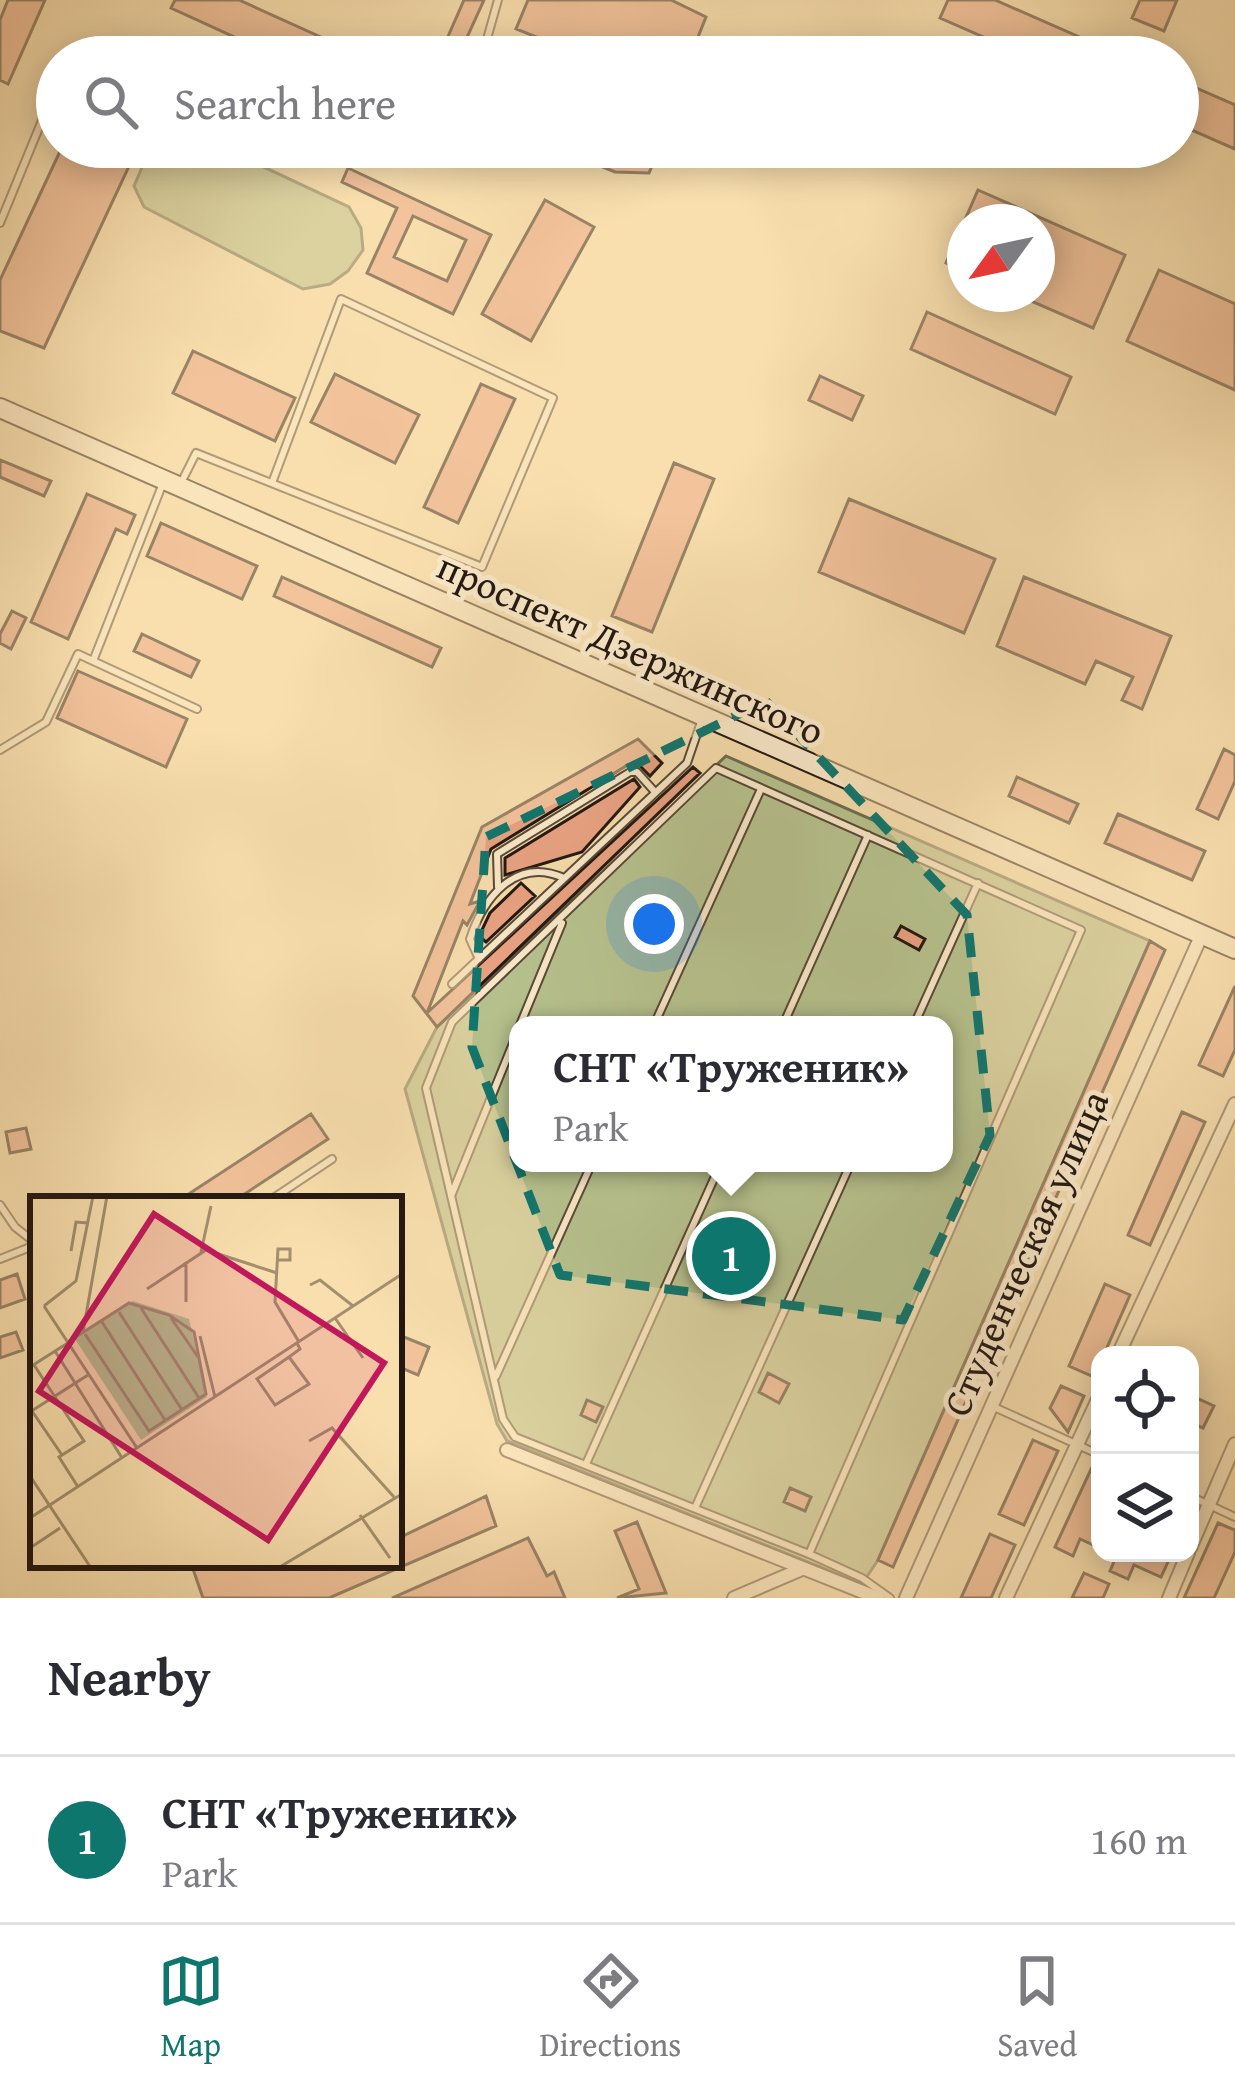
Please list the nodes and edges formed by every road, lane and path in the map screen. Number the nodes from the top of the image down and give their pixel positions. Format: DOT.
graph roads {
  1 [pos="497,0"];
  2 [pos="488,36"];
  3 [pos="36,135"];
  4 [pos="0,223"];
  5 [pos="0,408"];
  6 [pos="172,483"];
  7 [pos="272,483"];
  8 [pos="93,661"];
  9 [pos="197,709"];
  10 [pos="703,715"];
  11 [pos="0,750"];
  12 [pos="761,789"];
  13 [pos="655,792"];
  14 [pos="868,835"];
  15 [pos="563,878"];
  16 [pos="978,883"];
  17 [pos="498,886"];
  18 [pos="564,917"];
  19 [pos="1202,934"];
  20 [pos="1235,949"];
  21 [pos="479,958"];
  22 [pos="452,984"];
  23 [pos="524,1016"];
  24 [pos="659,1016"];
  25 [pos="787,1016"];
  26 [pos="918,1016"];
  27 [pos="509,1052"];
  28 [pos="1235,1104"];
  29 [pos="332,1159"];
  30 [pos="588,1172"];
  31 [pos="717,1172"];
  32 [pos="847,1172"];
  33 [pos="276,1196"];
  34 [pos="449,1199"];
  35 [pos="0,1205"];
  36 [pos="30,1241"];
  37 [pos="30,1245"];
  38 [pos="0,1259"];
  39 [pos="1122,1346"];
  40 [pos="495,1379"];
  41 [pos="991,1405"];
  42 [pos="1091,1414"];
  43 [pos="1077,1444"];
  44 [pos="1235,1444"];
  45 [pos="507,1450"];
  46 [pos="1098,1454"];
  47 [pos="586,1464"];
  48 [pos="1199,1500"];
  49 [pos="1209,1505"];
  50 [pos="695,1508"];
  51 [pos="1235,1517"];
  52 [pos="1199,1528"];
  53 [pos="808,1554"];
  54 [pos="1184,1562"];
  55 [pos="802,1569"];
  56 [pos="734,1598"];
  57 [pos="878,1598"];
  58 [pos="890,1598"];
  59 [pos="906,1598"];
  60 [pos="1006,1598"];
  61 [pos="1168,1598"];
  1 -- 2 [label="lane"];
  3 -- 4 [label="lane"];
  5 -- 6 [label="main road, проспект Дзержинского"];
  6 -- 7 [label="lane"];
  6 -- 8 [label="lane"];
  6 -- 10 [label="main road, проспект Дзержинского"];
  7 -- 7 [label="lane"];
  8 -- 9 [label="lane"];
  8 -- 11 [label="lane"];
  10 -- 13 [label="lane"];
  10 -- 19 [label="main road, проспект Дзержинского"];
  12 -- 14 [label="lane"];
  12 -- 18 [label="lane"];
  12 -- 24 [label="lane"];
  13 -- 15 [label="lane"];
  13 -- 17 [label="lane"];
  14 -- 16 [label="lane"];
  14 -- 25 [label="lane"];
  15 -- 17 [label="lane"];
  15 -- 21 [label="lane"];
  16 -- 26 [label="lane"];
  16 -- 53 [label="lane"];
  17 -- 21 [label="lane"];
  18 -- 23 [label="lane"];
  18 -- 34 [label="lane"];
  19 -- 20 [label="main road, проспект Дзержинского"];
  19 -- 41 [label="street, Студенческая улица"];
  21 -- 22 [label="lane"];
  27 -- 34 [label="lane"];
  28 -- 39 [label="street"];
  29 -- 33 [label="lane"];
  30 -- 40 [label="lane"];
  31 -- 47 [label="lane"];
  32 -- 50 [label="lane"];
  34 -- 40 [label="lane"];
  35 -- 36 [label="lane"];
  37 -- 38 [label="lane"];
  40 -- 47 [label="lane"];
  41 -- 43 [label="lane"];
  41 -- 59 [label="street, Студенческая улица"];
  42 -- 43 [label="street"];
  43 -- 46 [label="lane"];
  43 -- 60 [label="street"];
  44 -- 49 [label="street"];
  45 -- 55 [label="street"];
  47 -- 50 [label="lane"];
  48 -- 49 [label="lane"];
  49 -- 51 [label="lane"];
  49 -- 52 [label="street"];
  50 -- 53 [label="lane"];
  53 -- 58 [label="lane"];
  54 -- 61 [label="street"];
  55 -- 56 [label="street"];
  55 -- 57 [label="street"];
}
